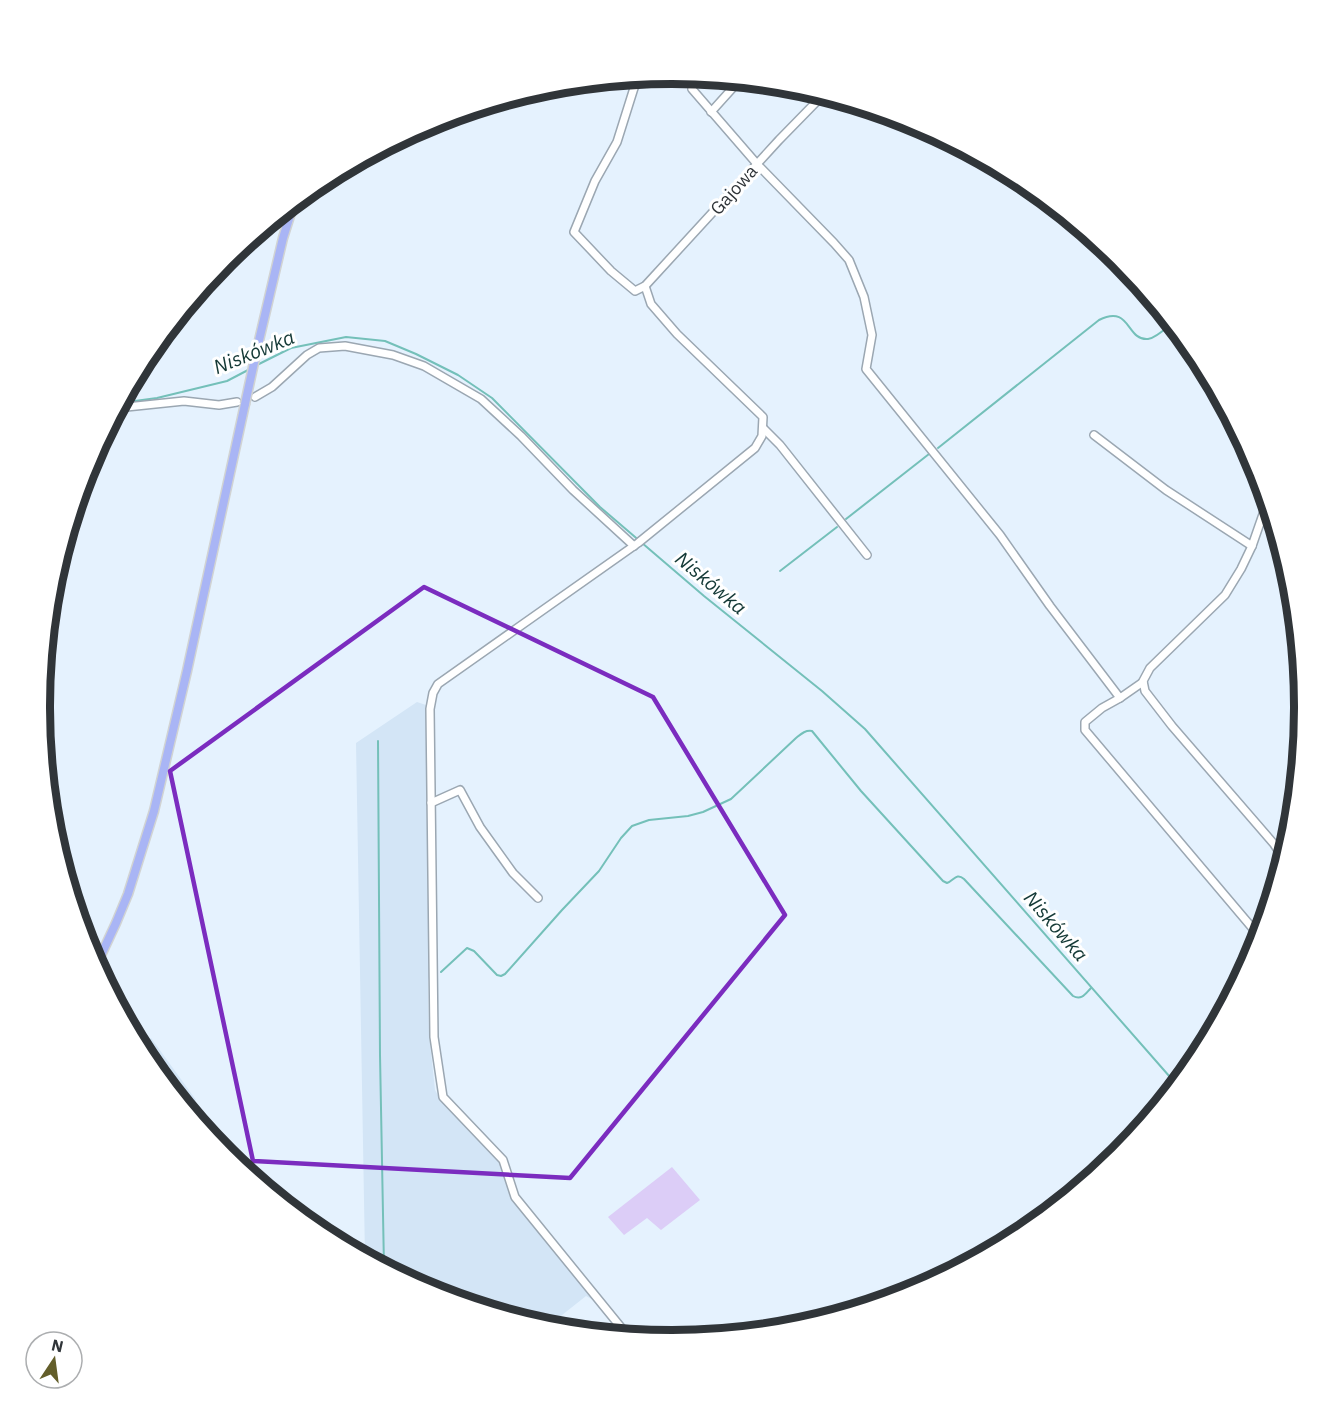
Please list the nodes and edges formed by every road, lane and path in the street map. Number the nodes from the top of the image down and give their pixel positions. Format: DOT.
graph roads {
  1 [pos="635,86"];
  2 [pos="733,88"];
  3 [pos="692,89"];
  4 [pos="816,102"];
  5 [pos="711,112"];
  6 [pos="758,164"];
  7 [pos="290,216"];
  8 [pos="645,286"];
  9 [pos="255,397"];
  10 [pos="241,404"];
  11 [pos="127,407"];
  12 [pos="763,428"];
  13 [pos="1094,435"];
  14 [pos="1263,514"];
  15 [pos="636,545"];
  16 [pos="1252,546"];
  17 [pos="867,555"];
  18 [pos="1143,682"];
  19 [pos="1120,698"];
  20 [pos="431,803"];
  21 [pos="1278,850"];
  22 [pos="538,898"];
  23 [pos="1253,929"];
  24 [pos="101,954"];
  25 [pos="621,1327"];
  1 -- 8 [label="street"];
  2 -- 5 [label="street"];
  3 -- 5 [label="street"];
  4 -- 6 [label="street, Gajowa"];
  5 -- 6 [label="street"];
  6 -- 8 [label="street, Gajowa"];
  6 -- 19 [label="street"];
  7 -- 10 [label="main road, bridge"];
  8 -- 12 [label="street"];
  9 -- 15 [label="street"];
  10 -- 11 [label="street"];
  10 -- 24 [label="main road"];
  12 -- 15 [label="street"];
  12 -- 17 [label="street"];
  13 -- 16 [label="street"];
  14 -- 16 [label="street"];
  15 -- 20 [label="street"];
  16 -- 18 [label="street"];
  18 -- 19 [label="street"];
  18 -- 21 [label="street"];
  19 -- 23 [label="street"];
  20 -- 22 [label="street"];
  20 -- 25 [label="street"];
}
